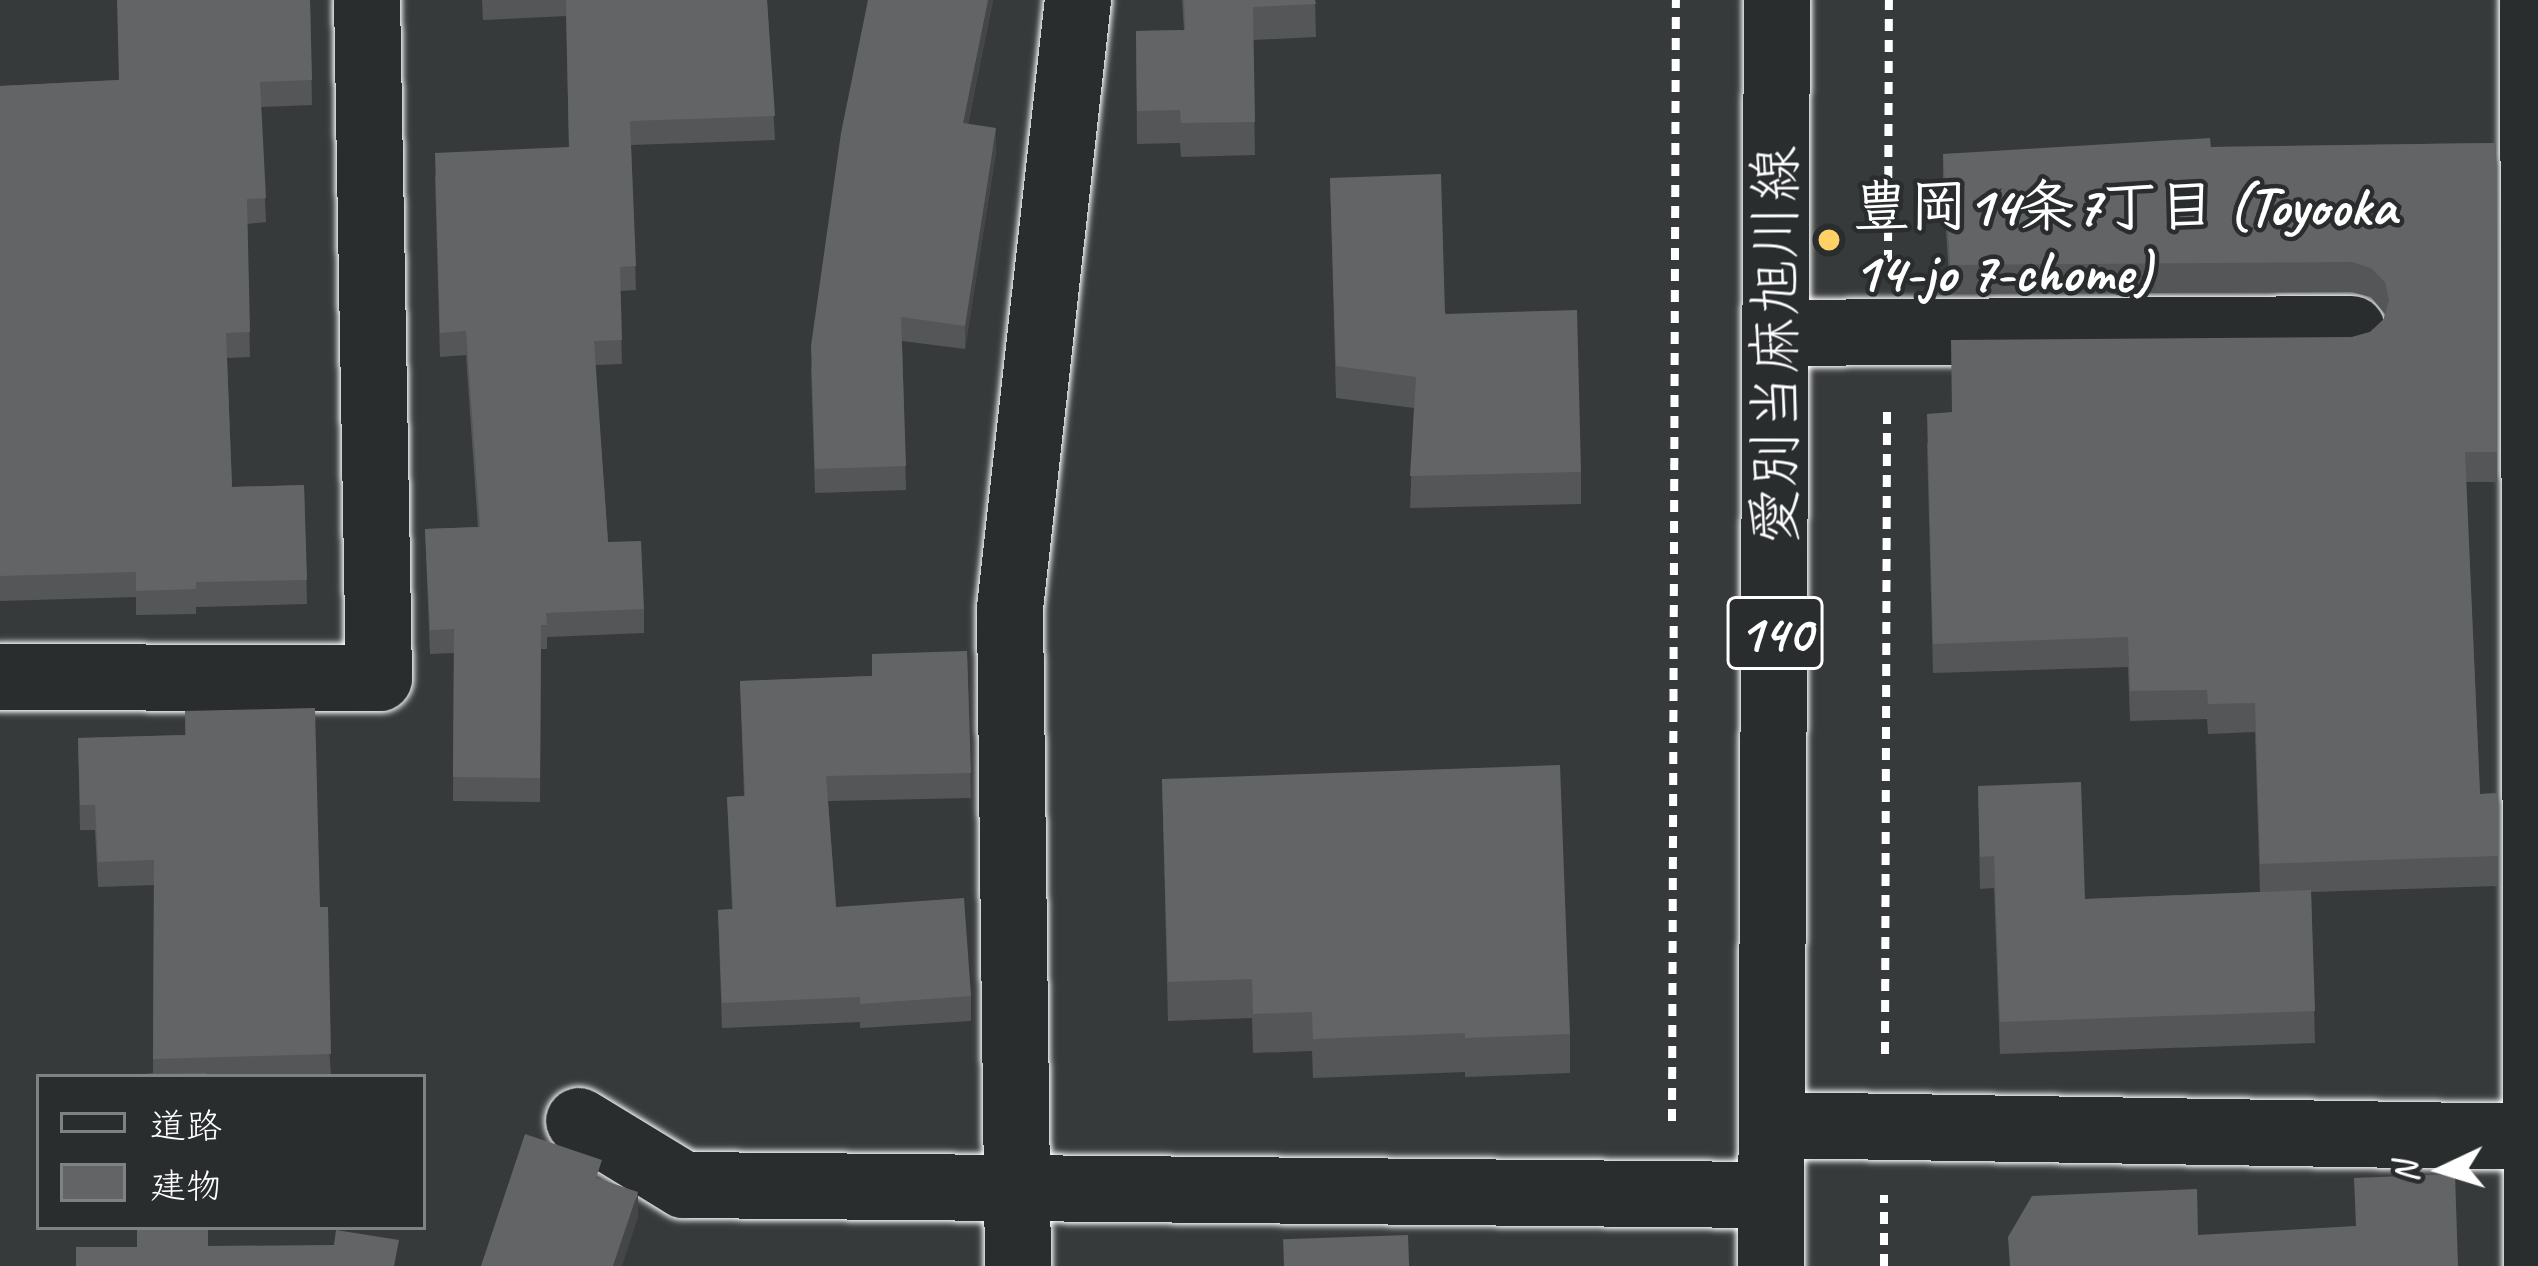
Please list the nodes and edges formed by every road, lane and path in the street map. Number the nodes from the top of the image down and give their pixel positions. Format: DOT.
graph roads {
  1 [pos="367,0"];
  2 [pos="1078,0"];
  3 [pos="1676,0"];
  4 [pos="1777,0"];
  5 [pos="1889,0"];
  6 [pos="2534,0"];
  7 [pos="2352,329"];
  8 [pos="1888,332"];
  9 [pos="1776,333"];
  10 [pos="0,677"];
  11 [pos="579,1121"];
  12 [pos="1772,1125"];
  13 [pos="1884,1127"];
  14 [pos="2538,1137"];
  15 [pos="1017,1191"];
  16 [pos="1672,1194"];
  17 [pos="1772,1195"];
  18 [pos="1018,1266"];
  19 [pos="1771,1266"];
  20 [pos="1884,1266"];
  21 [pos="2537,1266"];
  1 -- 10 [label="street"];
  2 -- 15 [label="street"];
  3 -- 16 [label="path"];
  4 -- 9 [label="street, 愛別当麻旭川線 / 140"];
  5 -- 8 [label="path"];
  6 -- 14 [label="street"];
  7 -- 8 [label="street"];
  8 -- 9 [label="street"];
  8 -- 13 [label="path"];
  9 -- 12 [label="street, 愛別当麻旭川線 / 140"];
  11 -- 15 [label="street"];
  12 -- 13 [label="street"];
  12 -- 17 [label="street, 愛別当麻旭川線 / 140"];
  13 -- 14 [label="street"];
  13 -- 20 [label="path"];
  14 -- 21 [label="street"];
  15 -- 16 [label="street"];
  15 -- 18 [label="street"];
  16 -- 17 [label="street"];
  17 -- 19 [label="street, 愛別当麻旭川線 / 140"];
}
